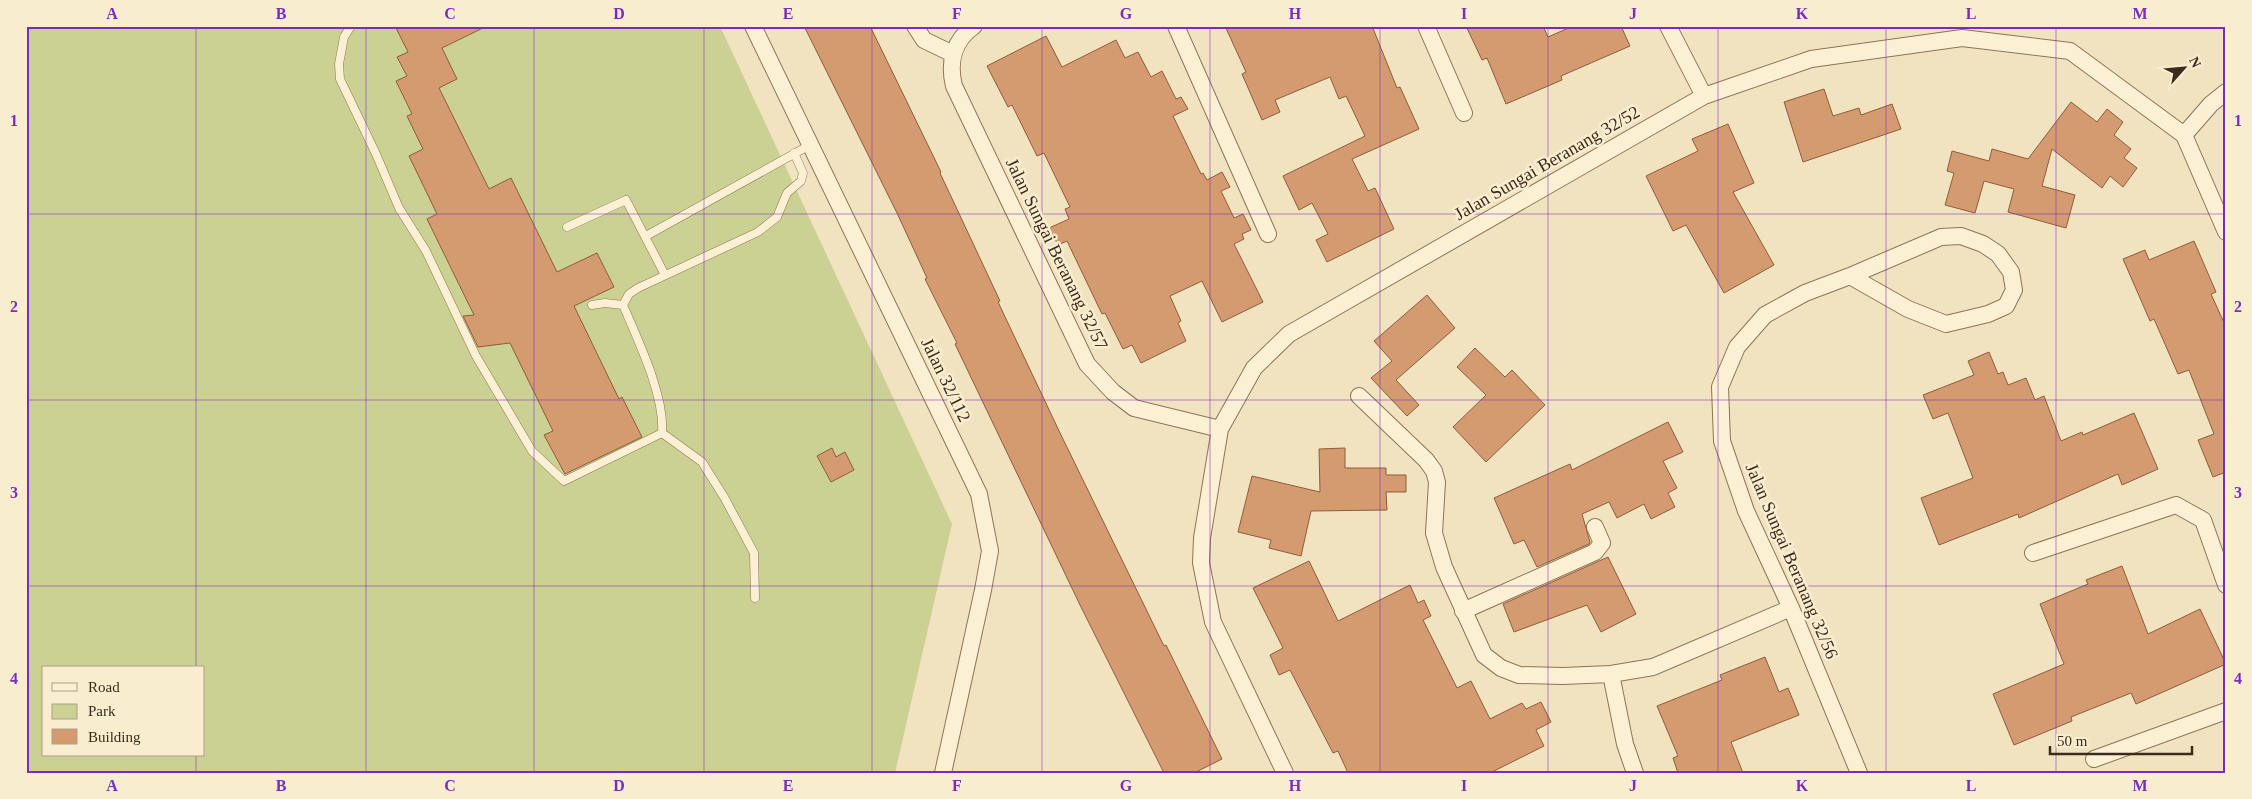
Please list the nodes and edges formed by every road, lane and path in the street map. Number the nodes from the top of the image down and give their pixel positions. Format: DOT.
graph roads {
  1 [pos="351,26"];
  2 [pos="753,26"];
  3 [pos="916,26"];
  4 [pos="974,26"];
  5 [pos="1176,26"];
  6 [pos="1426,26"];
  7 [pos="1668,26"];
  8 [pos="1961,32"];
  9 [pos="954,54"];
  10 [pos="2226,92"];
  11 [pos="1704,96"];
  12 [pos="1464,113"];
  13 [pos="2184,135"];
  14 [pos="810,145"];
  15 [pos="794,153"];
  16 [pos="567,227"];
  17 [pos="2226,232"];
  18 [pos="1268,234"];
  19 [pos="646,236"];
  20 [pos="665,275"];
  21 [pos="1850,276"];
  22 [pos="592,305"];
  23 [pos="623,305"];
  24 [pos="1359,396"];
  25 [pos="1220,429"];
  26 [pos="662,434"];
  27 [pos="1595,527"];
  28 [pos="2033,553"];
  29 [pos="2226,585"];
  30 [pos="755,598"];
  31 [pos="1791,608"];
  32 [pos="1463,611"];
  33 [pos="1611,674"];
  34 [pos="2226,711"];
  35 [pos="2094,759"];
  36 [pos="943,773"];
  37 [pos="1285,773"];
  38 [pos="1635,773"];
  39 [pos="1859,773"];
  1 -- 26 [label="lane"];
  2 -- 14 [label="street, Jalan 32/112"];
  3 -- 9 [label="street"];
  4 -- 9 [label="street, Jalan Sungai Beranang 32/57"];
  5 -- 18 [label="street"];
  6 -- 12 [label="street"];
  7 -- 11 [label="street"];
  8 -- 11 [label="street, Jalan Sungai Beranang 32/52"];
  8 -- 13 [label="street, Jalan Sungai Beranang 32/52"];
  9 -- 25 [label="street, Jalan Sungai Beranang 32/57"];
  10 -- 13 [label="street"];
  11 -- 25 [label="street, Jalan Sungai Beranang 32/52"];
  13 -- 17 [label="street"];
  14 -- 15 [label="lane"];
  14 -- 36 [label="street, Jalan 32/112"];
  15 -- 19 [label="lane"];
  15 -- 20 [label="lane"];
  16 -- 19 [label="lane"];
  19 -- 20 [label="lane"];
  20 -- 23 [label="lane"];
  21 -- 21 [label="street, Jalan Sungai Beranang 32/56"];
  21 -- 31 [label="street, Jalan Sungai Beranang 32/56"];
  22 -- 23 [label="lane"];
  23 -- 26 [label="lane"];
  24 -- 32 [label="street"];
  25 -- 37 [label="street, Jalan Sungai Beranang 32/52"];
  26 -- 30 [label="lane"];
  27 -- 32 [label="street"];
  28 -- 29 [label="street"];
  31 -- 33 [label="street"];
  31 -- 39 [label="street, Jalan Sungai Beranang 32/56"];
  32 -- 33 [label="street"];
  33 -- 38 [label="street"];
  34 -- 35 [label="street"];
}
